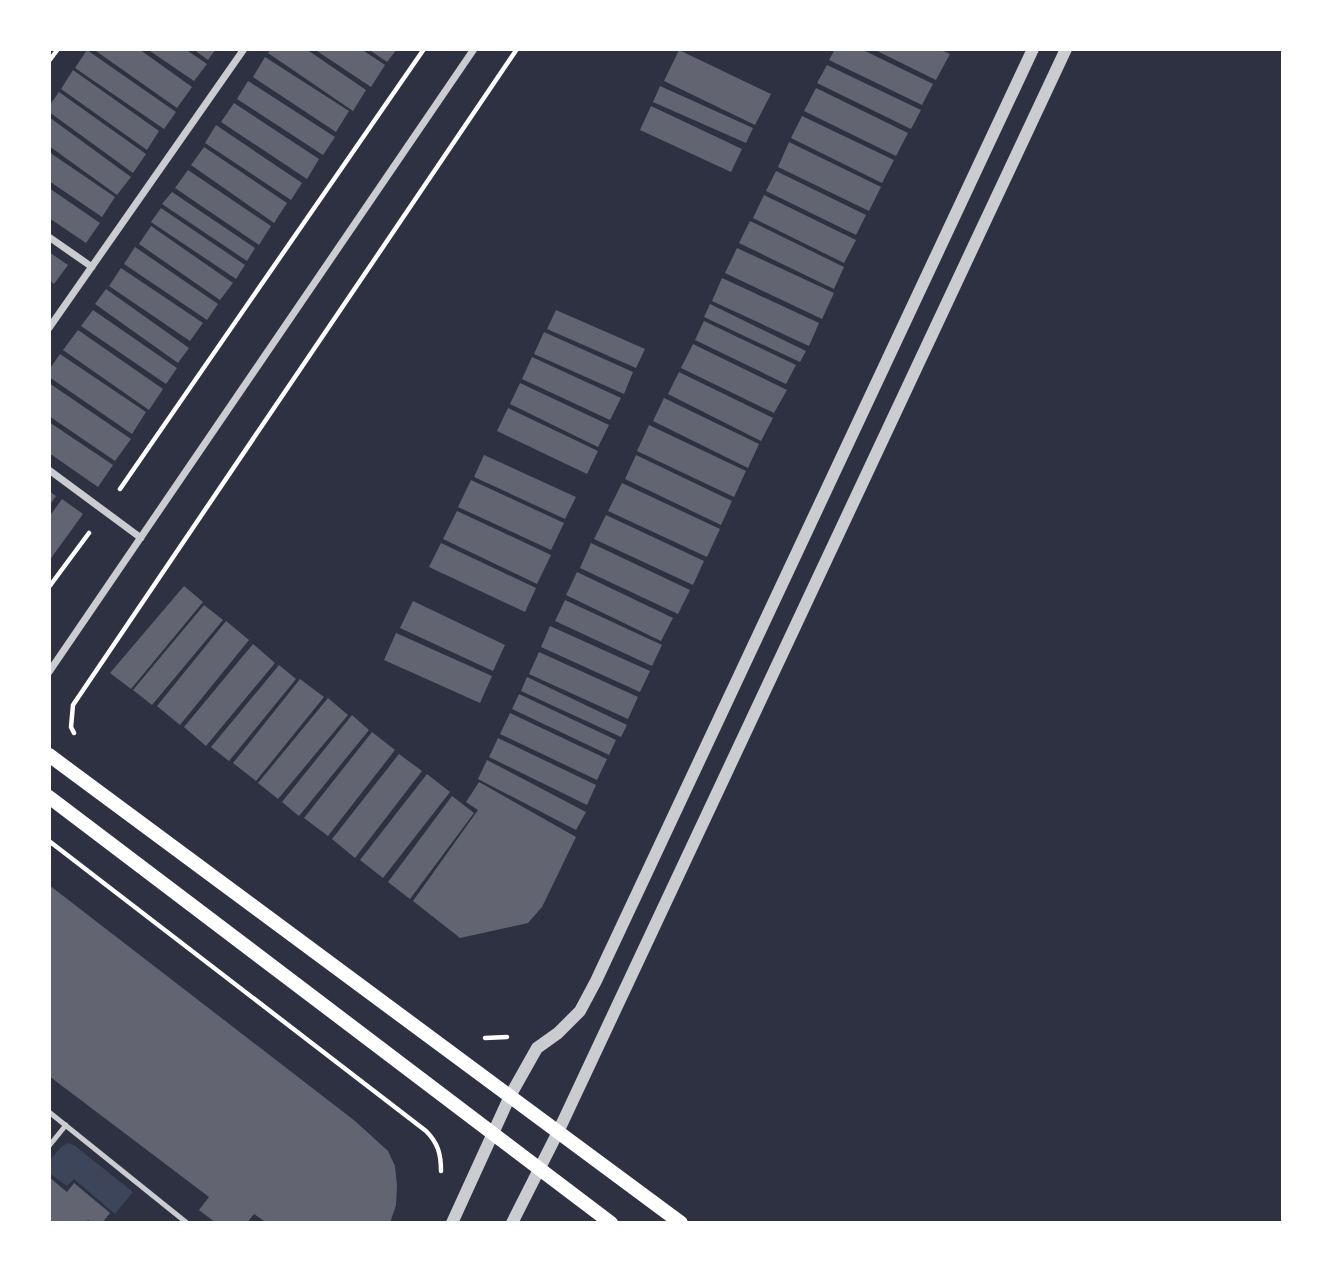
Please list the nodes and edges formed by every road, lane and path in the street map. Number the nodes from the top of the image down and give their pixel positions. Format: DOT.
graph roads {
  1 [pos="58,49"];
  2 [pos="244,49"];
  3 [pos="424,49"];
  4 [pos="474,49"];
  5 [pos="517,49"];
  6 [pos="1033,49"];
  7 [pos="1066,49"];
  8 [pos="49,61"];
  9 [pos="49,237"];
  10 [pos="92,267"];
  11 [pos="49,328"];
  12 [pos="49,470"];
  13 [pos="104,512"];
  14 [pos="141,538"];
  15 [pos="49,587"];
  16 [pos="49,672"];
  17 [pos="76,737"];
  18 [pos="49,755"];
  19 [pos="49,797"];
  20 [pos="49,841"];
  21 [pos="474,1035"];
  22 [pos="514,1036"];
  23 [pos="510,1096"];
  24 [pos="49,1112"];
  25 [pos="66,1125"];
  26 [pos="558,1132"];
  27 [pos="494,1133"];
  28 [pos="49,1146"];
  29 [pos="538,1168"];
  30 [pos="440,1180"];
  31 [pos="187,1223"];
  32 [pos="452,1223"];
  33 [pos="512,1223"];
  34 [pos="611,1223"];
  35 [pos="681,1223"];
  1 -- 8 [label="path"];
  2 -- 10 [label="street"];
  3 -- 13 [label="path"];
  4 -- 14 [label="street"];
  5 -- 17 [label="path"];
  6 -- 23 [label="street"];
  7 -- 26 [label="street"];
  9 -- 10 [label="street"];
  10 -- 11 [label="street"];
  12 -- 13 [label="street"];
  13 -- 14 [label="street"];
  13 -- 15 [label="path"];
  14 -- 16 [label="street"];
  18 -- 23 [label="main road"];
  19 -- 27 [label="main road"];
  20 -- 30 [label="path"];
  21 -- 22 [label="path"];
  23 -- 26 [label="main road"];
  23 -- 27 [label="street"];
  24 -- 25 [label="lane"];
  25 -- 28 [label="lane"];
  25 -- 31 [label="lane"];
  26 -- 29 [label="street"];
  26 -- 35 [label="main road"];
  27 -- 29 [label="main road"];
  27 -- 32 [label="street"];
  29 -- 33 [label="street"];
  29 -- 34 [label="main road"];
}
